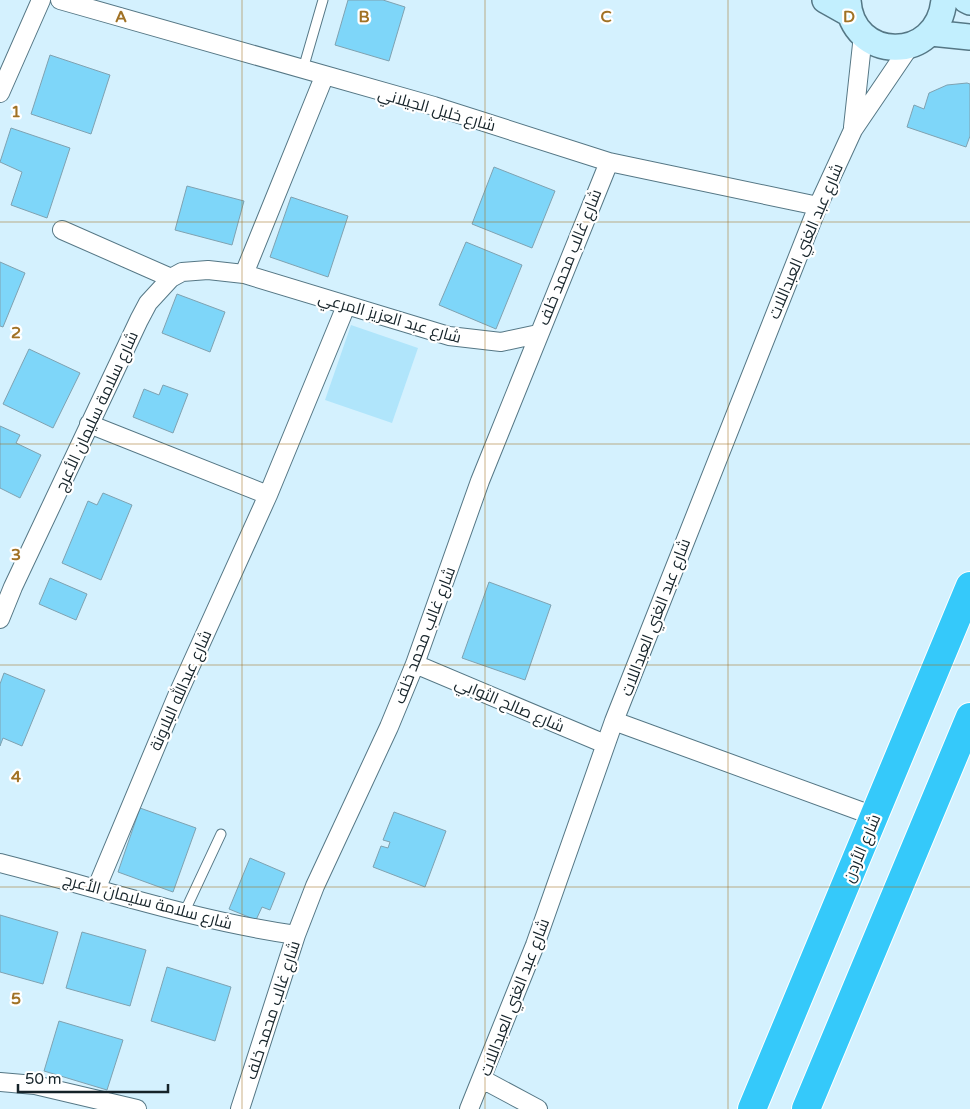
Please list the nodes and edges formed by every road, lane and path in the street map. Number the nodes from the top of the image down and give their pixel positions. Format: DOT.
graph roads {
  1 [pos="41,0"];
  2 [pos="60,0"];
  3 [pos="323,0"];
  4 [pos="825,0"];
  5 [pos="944,0"];
  6 [pos="966,0"];
  7 [pos="970,2"];
  8 [pos="849,7"];
  9 [pos="931,33"];
  10 [pos="863,35"];
  11 [pos="970,37"];
  12 [pos="910,46"];
  13 [pos="303,69"];
  14 [pos="324,77"];
  15 [pos="0,93"];
  16 [pos="853,130"];
  17 [pos="609,162"];
  18 [pos="818,206"];
  19 [pos="62,230"];
  20 [pos="244,274"];
  21 [pos="171,278"];
  22 [pos="346,306"];
  23 [pos="538,334"];
  24 [pos="89,424"];
  25 [pos="268,495"];
  26 [pos="6,584"];
  27 [pos="970,586"];
  28 [pos="0,619"];
  29 [pos="415,664"];
  30 [pos="970,717"];
  31 [pos="614,721"];
  32 [pos="605,744"];
  33 [pos="874,816"];
  34 [pos="222,834"];
  35 [pos="0,863"];
  36 [pos="97,887"];
  37 [pos="184,913"];
  38 [pos="296,935"];
  39 [pos="482,1079"];
  40 [pos="0,1082"];
  41 [pos="472,1108"];
  42 [pos="137,1109"];
  43 [pos="240,1109"];
  44 [pos="538,1109"];
  45 [pos="752,1109"];
  46 [pos="806,1109"];
  1 -- 15 [label="street"];
  2 -- 13 [label="street, شارع خليل الجيلاني"];
  3 -- 13 [label="lane"];
  4 -- 8 [label="street"];
  5 -- 9 [label="street"];
  6 -- 7 [label="street"];
  8 -- 10 [label="street"];
  9 -- 11 [label="street"];
  9 -- 12 [label="street"];
  10 -- 12 [label="street"];
  10 -- 16 [label="street, شارع عبد الغني العبداللات"];
  12 -- 16 [label="street, شارع عبد الغني العبداللات"];
  13 -- 14 [label="street, شارع خليل الجيلاني"];
  14 -- 17 [label="street, شارع خليل الجيلاني"];
  14 -- 20 [label="street"];
  16 -- 18 [label="street, شارع عبد الغني العبداللات"];
  17 -- 18 [label="street, شارع خليل الجيلاني"];
  17 -- 23 [label="street, شارع غالب محمد خلف"];
  18 -- 31 [label="street, شارع عبد الغني العبداللات"];
  19 -- 21 [label="street"];
  20 -- 21 [label="street, شارع سلامة سليمان الأعرج"];
  20 -- 22 [label="street, شارع عبد العزيز المرعي"];
  21 -- 24 [label="street, شارع سلامة سليمان الأعرج"];
  22 -- 23 [label="street, شارع عبد العزيز المرعي"];
  22 -- 25 [label="street, شارع عبدالله البلاونة"];
  23 -- 29 [label="street, شارع غالب محمد خلف"];
  24 -- 25 [label="street"];
  24 -- 26 [label="street, شارع سلامة سليمان الأعرج"];
  25 -- 36 [label="street, شارع عبدالله البلاونة"];
  26 -- 28 [label="street, شارع سلامة سليمان الأعرج"];
  27 -- 33 [label="highway, شارع الأردن"];
  29 -- 32 [label="street, شارع صالح الثوابي"];
  29 -- 38 [label="street, شارع غالب محمد خلف"];
  30 -- 46 [label="highway"];
  31 -- 32 [label="street, شارع عبد الغني العبداللات"];
  31 -- 33 [label="street"];
  32 -- 39 [label="street, شارع عبد الغني العبداللات"];
  33 -- 45 [label="highway, شارع الأردن"];
  34 -- 37 [label="lane"];
  35 -- 36 [label="street, شارع سلامة سليمان الأعرج"];
  36 -- 37 [label="street, شارع سلامة سليمان الأعرج"];
  37 -- 38 [label="street, شارع سلامة سليمان الأعرج"];
  38 -- 43 [label="street, شارع غالب محمد خلف"];
  39 -- 41 [label="street, شارع عبد الغني العبداللات"];
  39 -- 44 [label="street"];
  40 -- 42 [label="street"];
}
